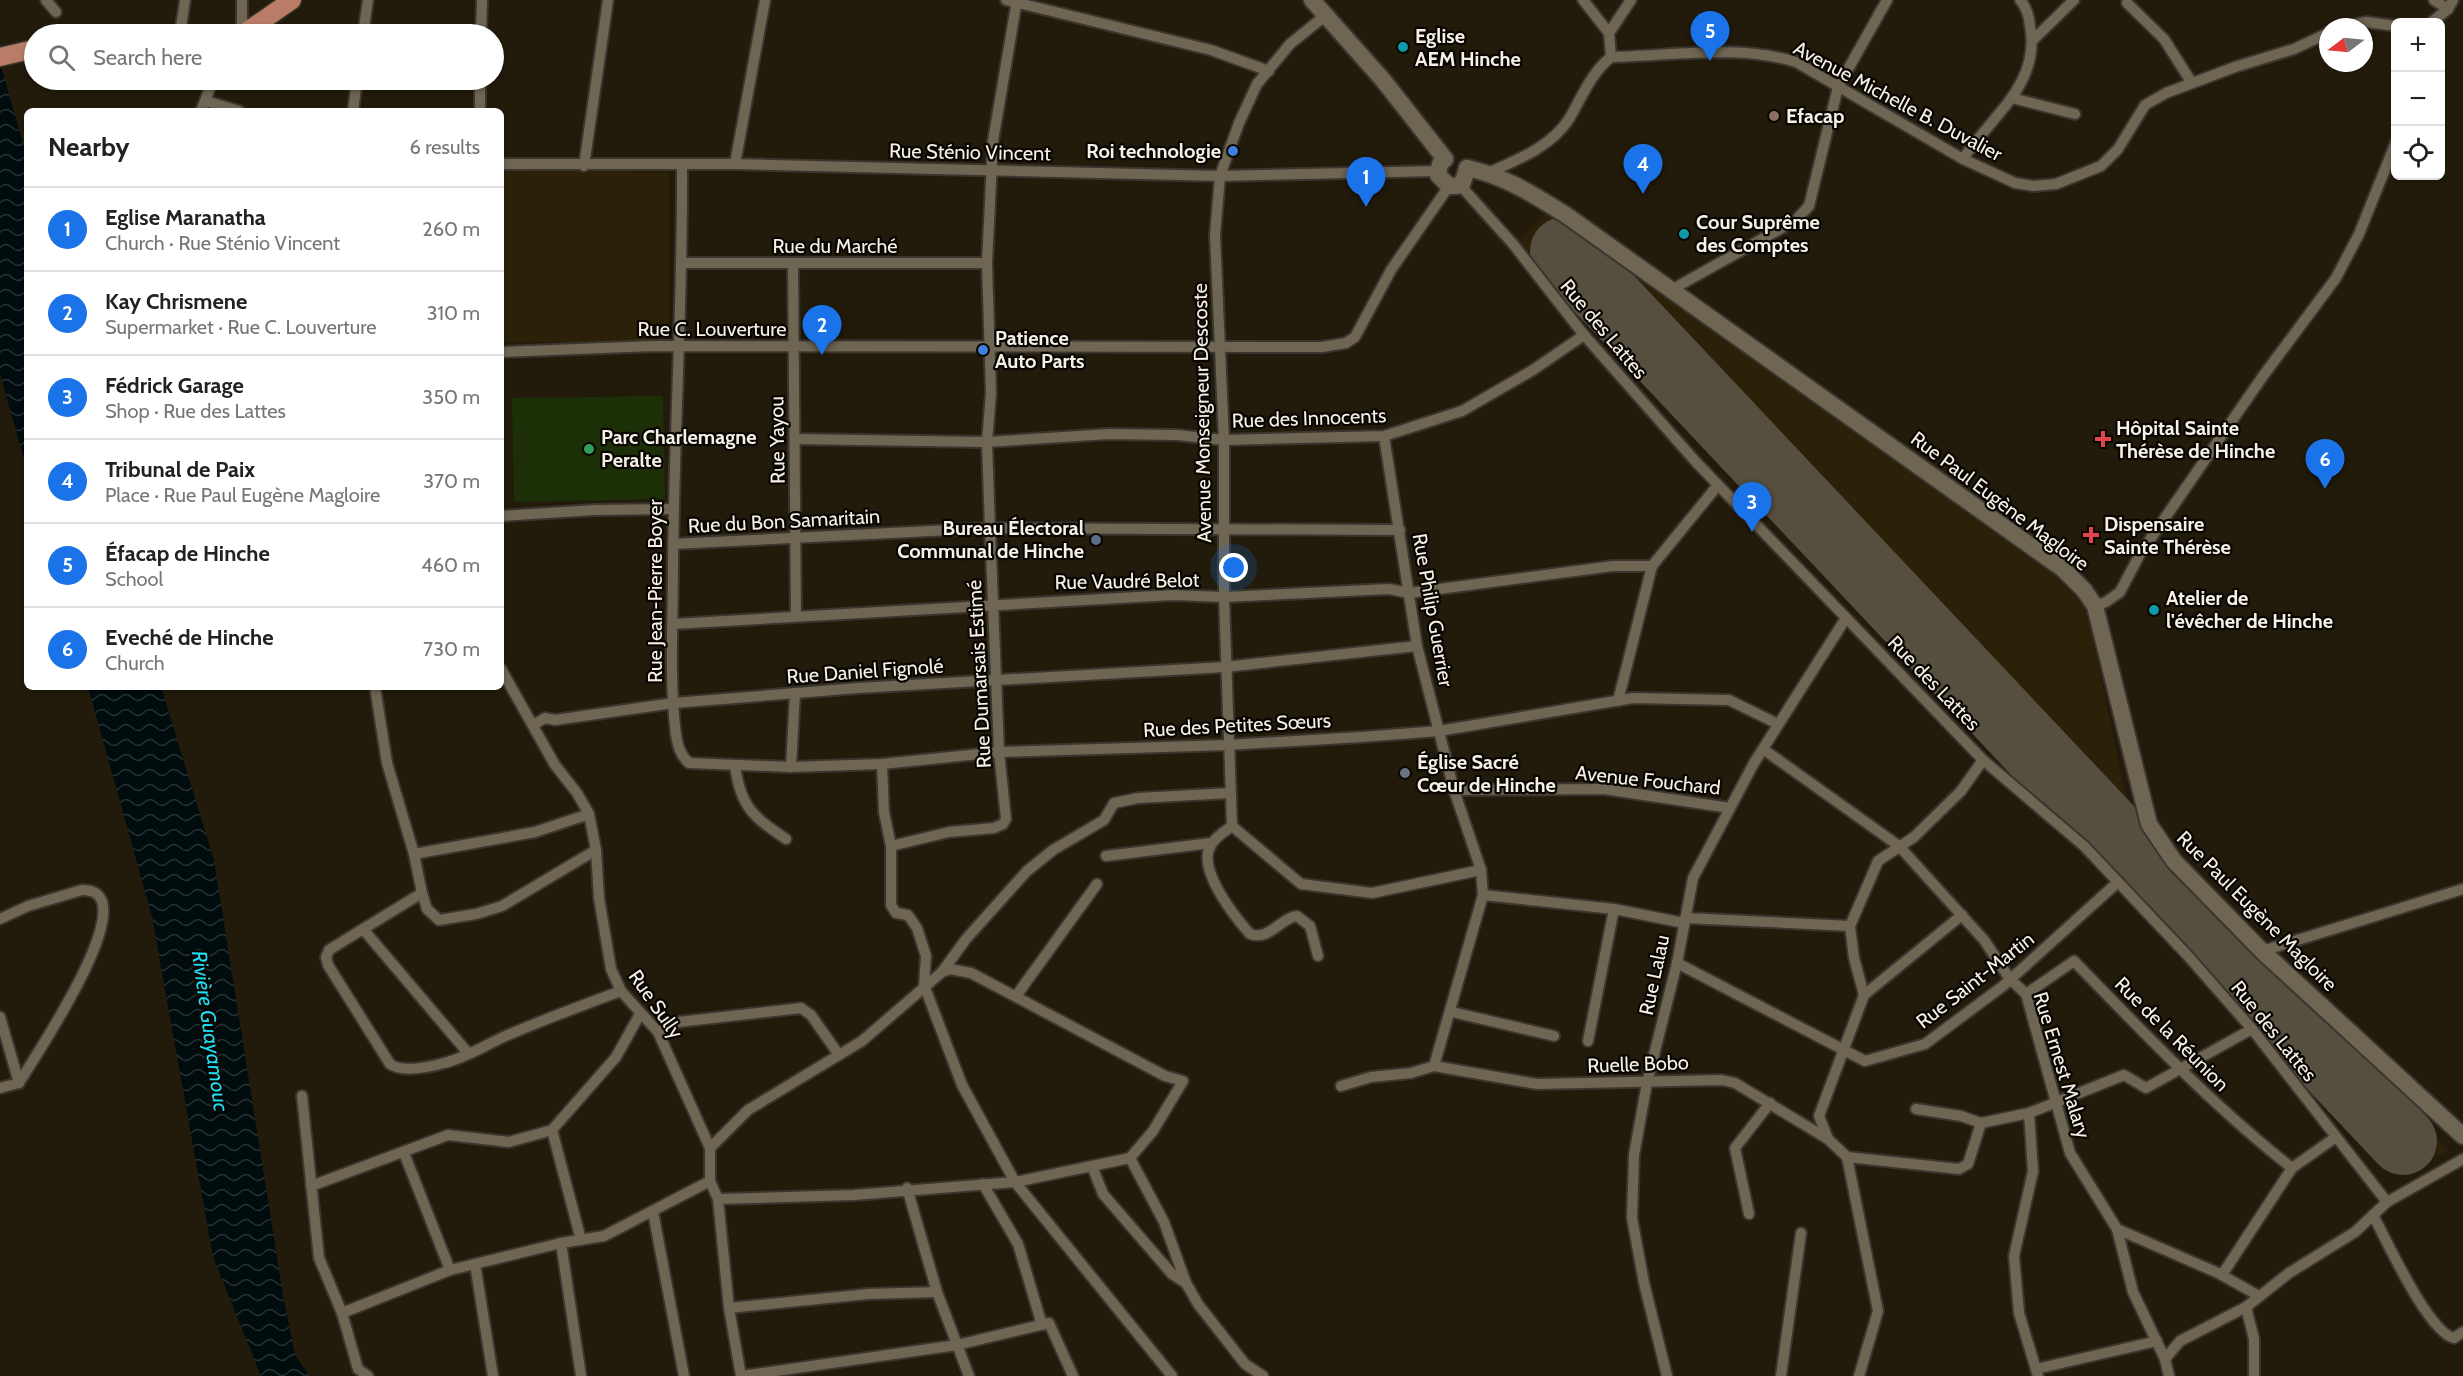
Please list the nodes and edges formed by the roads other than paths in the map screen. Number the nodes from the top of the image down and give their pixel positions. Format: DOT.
graph roads {
  1 [pos="46,0"];
  2 [pos="185,0"];
  3 [pos="242,0"];
  4 [pos="292,0"];
  5 [pos="368,0"];
  6 [pos="482,0"];
  7 [pos="608,0"];
  8 [pos="765,0"];
  9 [pos="1312,0"];
  10 [pos="1583,0"];
  11 [pos="1631,0"];
  12 [pos="1887,0"];
  13 [pos="2020,0"];
  14 [pos="2074,0"];
  15 [pos="2434,0"];
  16 [pos="1013,1"];
  17 [pos="2127,3"];
  18 [pos="2451,4"];
  19 [pos="56,12"];
  20 [pos="1326,15"];
  21 [pos="2436,18"];
  22 [pos="2373,23"];
  23 [pos="181,24"];
  24 [pos="242,24"];
  25 [pos="257,24"];
  26 [pos="364,24"];
  27 [pos="481,24"];
  28 [pos="2391,25"];
  29 [pos="1609,33"];
  30 [pos="2319,37"];
  31 [pos="2033,40"];
  32 [pos="24,51"];
  33 [pos="0,57"];
  34 [pos="1611,57"];
  35 [pos="1269,71"];
  36 [pos="2192,83"];
  37 [pos="1838,87"];
  38 [pos="209,90"];
  39 [pos="356,90"];
  40 [pos="480,90"];
  41 [pos="2012,98"];
  42 [pos="203,106"];
  43 [pos="353,108"];
  44 [pos="480,108"];
  45 [pos="2075,114"];
  46 [pos="2391,154"];
  47 [pos="1963,159"];
  48 [pos="504,164"];
  49 [pos="682,164"];
  50 [pos="735,164"];
  51 [pos="1442,165"];
  52 [pos="584,166"];
  53 [pos="1467,168"];
  54 [pos="992,170"];
  55 [pos="1488,173"];
  56 [pos="1220,176"];
  57 [pos="1454,185"];
  58 [pos="682,263"];
  59 [pos="987,263"];
  60 [pos="793,265"];
  61 [pos="1671,290"];
  62 [pos="1584,336"];
  63 [pos="678,345"];
  64 [pos="990,345"];
  65 [pos="1221,346"];
  66 [pos="793,348"];
  67 [pos="504,352"];
  68 [pos="1384,436"];
  69 [pos="795,439"];
  70 [pos="1224,440"];
  71 [pos="987,442"];
  72 [pos="1718,485"];
  73 [pos="672,509"];
  74 [pos="504,516"];
  75 [pos="990,528"];
  76 [pos="1224,530"];
  77 [pos="1400,530"];
  78 [pos="796,539"];
  79 [pos="673,544"];
  80 [pos="1652,566"];
  81 [pos="1409,593"];
  82 [pos="1224,597"];
  83 [pos="993,604"];
  84 [pos="2095,606"];
  85 [pos="796,615"];
  86 [pos="1846,618"];
  87 [pos="673,624"];
  88 [pos="1417,646"];
  89 [pos="1225,667"];
  90 [pos="504,674"];
  91 [pos="997,682"];
  92 [pos="375,690"];
  93 [pos="795,693"];
  94 [pos="1618,701"];
  95 [pos="674,703"];
  96 [pos="1778,724"];
  97 [pos="533,725"];
  98 [pos="1439,731"];
  99 [pos="1228,745"];
  100 [pos="1763,749"];
  101 [pos="999,752"];
  102 [pos="1983,760"];
  103 [pos="689,763"];
  104 [pos="882,764"];
  105 [pos="735,766"];
  106 [pos="791,767"];
  107 [pos="1454,790"];
  108 [pos="1230,793"];
  109 [pos="1730,808"];
  110 [pos="589,814"];
  111 [pos="1232,826"];
  112 [pos="786,839"];
  113 [pos="1211,843"];
  114 [pos="891,846"];
  115 [pos="1899,846"];
  116 [pos="596,850"];
  117 [pos="414,854"];
  118 [pos="1106,856"];
  119 [pos="1481,870"];
  120 [pos="2118,882"];
  121 [pos="1097,884"];
  122 [pos="2463,889"];
  123 [pos="422,893"];
  124 [pos="1483,894"];
  125 [pos="1614,909"];
  126 [pos="1962,915"];
  127 [pos="0,919"];
  128 [pos="1685,921"];
  129 [pos="1850,926"];
  130 [pos="363,929"];
  131 [pos="2262,951"];
  132 [pos="1318,956"];
  133 [pos="1677,963"];
  134 [pos="942,972"];
  135 [pos="2010,979"];
  136 [pos="924,985"];
  137 [pos="621,991"];
  138 [pos="2026,994"];
  139 [pos="1864,995"];
  140 [pos="1016,996"];
  141 [pos="1452,1012"];
  142 [pos="640,1014"];
  143 [pos="0,1017"];
  144 [pos="2252,1029"];
  145 [pos="658,1032"];
  146 [pos="1554,1036"];
  147 [pos="1588,1041"];
  148 [pos="1844,1051"];
  149 [pos="468,1053"];
  150 [pos="839,1055"];
  151 [pos="1434,1066"];
  152 [pos="2179,1069"];
  153 [pos="19,1083"];
  154 [pos="1647,1083"];
  155 [pos="1341,1086"];
  156 [pos="0,1088"];
  157 [pos="302,1096"];
  158 [pos="2055,1102"];
  159 [pos="1770,1103"];
  160 [pos="1916,1109"];
  161 [pos="2029,1113"];
  162 [pos="1981,1123"];
  163 [pos="552,1130"];
  164 [pos="2463,1136"];
  165 [pos="2336,1137"];
  166 [pos="1828,1139"];
  167 [pos="710,1148"];
  168 [pos="404,1153"];
  169 [pos="1847,1157"];
  170 [pos="1130,1158"];
  171 [pos="2463,1160"];
  172 [pos="1092,1166"];
  173 [pos="2292,1168"];
  174 [pos="710,1181"];
  175 [pos="1015,1182"];
  176 [pos="982,1184"];
  177 [pos="311,1186"];
  178 [pos="907,1188"];
  179 [pos="718,1199"];
  180 [pos="2387,1202"];
  181 [pos="653,1212"];
  182 [pos="1749,1214"];
  183 [pos="2373,1215"];
  184 [pos="2117,1229"];
  185 [pos="1801,1233"];
  186 [pos="581,1240"];
  187 [pos="561,1243"];
  188 [pos="475,1264"];
  189 [pos="450,1270"];
  190 [pos="2222,1275"];
  191 [pos="1186,1282"];
  192 [pos="938,1292"];
  193 [pos="2259,1296"];
  194 [pos="2246,1307"];
  195 [pos="729,1308"];
  196 [pos="342,1312"];
  197 [pos="1042,1325"];
  198 [pos="2463,1332"];
  199 [pos="2157,1341"];
  200 [pos="957,1345"];
  201 [pos="2165,1359"];
  202 [pos="2037,1372"];
  203 [pos="368,1376"];
  204 [pos="493,1376"];
  205 [pos="580,1376"];
  206 [pos="684,1376"];
  207 [pos="741,1376"];
  208 [pos="969,1376"];
  209 [pos="1073,1376"];
  210 [pos="1172,1376"];
  211 [pos="1263,1376"];
  212 [pos="1667,1376"];
  213 [pos="1781,1376"];
  214 [pos="1859,1376"];
  215 [pos="2169,1376"];
  216 [pos="2254,1376"];
  1 -- 19 [label="street"];
  2 -- 23 [label="street"];
  3 -- 24 [label="street"];
  4 -- 25 [label="main road"];
  5 -- 26 [label="street"];
  6 -- 27 [label="street"];
  7 -- 52 [label="street"];
  8 -- 50 [label="street"];
  9 -- 20 [label="main road"];
  10 -- 29 [label="street"];
  11 -- 29 [label="street"];
  12 -- 37 [label="street"];
  13 -- 31 [label="street"];
  14 -- 31 [label="street"];
  15 -- 18 [label="street"];
  16 -- 35 [label="street"];
  16 -- 54 [label="street, Rue Dumarsais Estimé"];
  17 -- 36 [label="street"];
  18 -- 21 [label="street"];
  20 -- 35 [label="street, Avenue Monseigneur Descoste"];
  20 -- 51 [label="main road"];
  22 -- 28 [label="street"];
  29 -- 34 [label="street"];
  30 -- 36 [label="street, Avenue Michelle B. Duvalier"];
  31 -- 41 [label="street"];
  32 -- 33 [label="main road"];
  34 -- 37 [label="street, Avenue Michelle B. Duvalier"];
  34 -- 55 [label="street"];
  35 -- 56 [label="street, Avenue Monseigneur Descoste"];
  36 -- 47 [label="street, Avenue Michelle B. Duvalier"];
  37 -- 47 [label="street, Avenue Michelle B. Duvalier"];
  37 -- 61 [label="street"];
  38 -- 42 [label="street"];
  39 -- 43 [label="street"];
  40 -- 44 [label="street"];
  41 -- 45 [label="street"];
  41 -- 47 [label="street"];
  46 -- 84 [label="street"];
  48 -- 52 [label="street, Rue Sténio Vincent"];
  49 -- 50 [label="street, Rue Sténio Vincent"];
  49 -- 52 [label="street, Rue Sténio Vincent"];
  49 -- 58 [label="street, Rue Jean-Pierre Boyer"];
  50 -- 54 [label="street, Rue Sténio Vincent"];
  51 -- 53 [label="main road"];
  51 -- 56 [label="street, Rue Sténio Vincent"];
  51 -- 57 [label="main road"];
  53 -- 55 [label="main road, Rue Paul Eugène Magloire"];
  53 -- 57 [label="main road"];
  54 -- 56 [label="street, Rue Sténio Vincent"];
  54 -- 59 [label="street, Rue Dumarsais Estimé"];
  55 -- 61 [label="main road, Rue Paul Eugène Magloire"];
  56 -- 65 [label="street, Avenue Monseigneur Descoste"];
  57 -- 62 [label="street, Rue des Lattes"];
  57 -- 65 [label="street, Rue C. Louverture"];
  58 -- 60 [label="street, Rue du Marché"];
  58 -- 63 [label="street, Rue Jean-Pierre Boyer"];
  59 -- 60 [label="street, Rue du Marché"];
  59 -- 64 [label="street, Rue Dumarsais Estimé"];
  60 -- 66 [label="street, Rue Yayou"];
  61 -- 84 [label="main road, Rue Paul Eugène Magloire"];
  62 -- 68 [label="street, Rue des Innocents"];
  62 -- 72 [label="street, Rue des Lattes"];
  63 -- 66 [label="street, Rue C. Louverture"];
  63 -- 67 [label="street, Rue C. Louverture"];
  63 -- 73 [label="street, Rue Jean-Pierre Boyer"];
  64 -- 65 [label="street, Rue C. Louverture"];
  64 -- 66 [label="street, Rue C. Louverture"];
  64 -- 71 [label="street, Rue Dumarsais Estimé"];
  65 -- 70 [label="street, Avenue Monseigneur Descoste"];
  66 -- 69 [label="street, Rue Yayou"];
  68 -- 70 [label="street, Rue des Innocents"];
  68 -- 77 [label="street, Rue Philip Guerrier"];
  69 -- 71 [label="street, Rue des Innocents"];
  69 -- 78 [label="street, Rue Yayou"];
  70 -- 71 [label="street, Rue des Innocents"];
  70 -- 76 [label="street, Avenue Monseigneur Descoste"];
  71 -- 75 [label="street, Rue Dumarsais Estimé"];
  72 -- 80 [label="street"];
  72 -- 86 [label="street, Rue des Lattes"];
  73 -- 74 [label="street"];
  73 -- 79 [label="street, Rue Jean-Pierre Boyer"];
  75 -- 76 [label="street, Rue du Bon Samaritain"];
  75 -- 78 [label="street, Rue du Bon Samaritain"];
  75 -- 83 [label="street, Rue Dumarsais Estimé"];
  76 -- 77 [label="street, Rue du Bon Samaritain"];
  76 -- 82 [label="street, Avenue Monseigneur Descoste"];
  77 -- 81 [label="street, Rue Philip Guerrier"];
  78 -- 79 [label="street, Rue du Bon Samaritain"];
  78 -- 85 [label="street, Rue Yayou"];
  79 -- 87 [label="street, Rue Jean-Pierre Boyer"];
  80 -- 81 [label="street, Rue Vaudré Belot"];
  80 -- 94 [label="street"];
  81 -- 82 [label="street, Rue Vaudré Belot"];
  81 -- 88 [label="street, Rue Philip Guerrier"];
  82 -- 83 [label="street, Rue Vaudré Belot"];
  82 -- 89 [label="street, Avenue Monseigneur Descoste"];
  83 -- 85 [label="street, Rue Vaudré Belot"];
  83 -- 91 [label="street, Rue Dumarsais Estimé"];
  84 -- 131 [label="main road, Rue Paul Eugène Magloire"];
  85 -- 87 [label="street, Rue Vaudré Belot"];
  86 -- 96 [label="street, Rue Lalau"];
  86 -- 102 [label="street, Rue des Lattes"];
  87 -- 95 [label="street, Rue Jean-Pierre Boyer"];
  88 -- 89 [label="street, Rue Daniel Fignolé"];
  88 -- 98 [label="street, Rue Philip Guerrier"];
  89 -- 91 [label="street, Rue Daniel Fignolé"];
  89 -- 99 [label="street, Avenue Monseigneur Descoste"];
  90 -- 97 [label="street, Rue Sully"];
  91 -- 93 [label="street, Rue Daniel Fignolé"];
  91 -- 101 [label="street, Rue Dumarsais Estimé"];
  92 -- 117 [label="street"];
  93 -- 95 [label="street, Rue Daniel Fignolé"];
  93 -- 106 [label="street"];
  94 -- 96 [label="street, Rue des Petites Sœurs"];
  94 -- 98 [label="street, Rue des Petites Sœurs"];
  95 -- 97 [label="street, Rue Daniel Fignolé"];
  95 -- 103 [label="street, Rue Jean-Pierre Boyer"];
  96 -- 100 [label="street, Rue Lalau"];
  97 -- 110 [label="street, Rue Sully"];
  98 -- 99 [label="street, Rue des Petites Sœurs"];
  98 -- 107 [label="street, Rue Philip Guerrier"];
  99 -- 101 [label="street, Rue des Petites Sœurs"];
  99 -- 108 [label="street, Avenue Monseigneur Descoste"];
  100 -- 109 [label="street, Rue Lalau"];
  100 -- 115 [label="street, Rue Ernest Malary"];
  101 -- 104 [label="street, Rue des Petites Sœurs"];
  101 -- 114 [label="street, Rue Dumarsais Estimé"];
  102 -- 115 [label="street"];
  102 -- 120 [label="street, Rue des Lattes"];
  103 -- 105 [label="street, Rue des Petites Sœurs"];
  104 -- 106 [label="street, Rue des Petites Sœurs"];
  104 -- 114 [label="street"];
  105 -- 106 [label="street, Rue des Petites Sœurs"];
  105 -- 112 [label="street"];
  107 -- 109 [label="street, Avenue Fouchard"];
  107 -- 119 [label="street, Rue Philip Guerrier"];
  108 -- 111 [label="street, Avenue Monseigneur Descoste"];
  108 -- 134 [label="street"];
  109 -- 128 [label="street, Rue Lalau"];
  110 -- 116 [label="street, Rue Sully"];
  110 -- 117 [label="street"];
  111 -- 113 [label="street"];
  111 -- 119 [label="street"];
  113 -- 118 [label="street"];
  113 -- 132 [label="street"];
  114 -- 136 [label="street"];
  115 -- 126 [label="street, Rue Ernest Malary"];
  115 -- 129 [label="street"];
  116 -- 123 [label="street"];
  116 -- 137 [label="street, Rue Sully"];
  117 -- 123 [label="street"];
  119 -- 124 [label="street, Rue Philip Guerrier"];
  120 -- 135 [label="street, Rue Saint-Martin"];
  120 -- 144 [label="street, Rue des Lattes"];
  121 -- 140 [label="street"];
  122 -- 131 [label="street"];
  123 -- 130 [label="street"];
  124 -- 125 [label="street"];
  124 -- 141 [label="street, Rue Philip Guerrier"];
  125 -- 128 [label="street"];
  125 -- 147 [label="street"];
  126 -- 135 [label="street, Rue Ernest Malary"];
  126 -- 139 [label="street"];
  127 -- 153 [label="street"];
  128 -- 129 [label="street"];
  128 -- 133 [label="street, Rue Lalau"];
  129 -- 139 [label="street"];
  130 -- 149 [label="street"];
  130 -- 149 [label="street"];
  131 -- 164 [label="main road, Rue Paul Eugène Magloire"];
  133 -- 148 [label="street, Rue Saint-Martin"];
  133 -- 154 [label="street, Rue Lalau"];
  134 -- 136 [label="street"];
  134 -- 140 [label="street"];
  135 -- 138 [label="street, Rue Ernest Malary"];
  135 -- 148 [label="street, Rue Saint-Martin"];
  136 -- 150 [label="street"];
  136 -- 175 [label="street"];
  137 -- 142 [label="street, Rue Sully"];
  137 -- 149 [label="street"];
  138 -- 152 [label="street, Rue de la Réunion"];
  138 -- 158 [label="street, Rue Ernest Malary"];
  139 -- 148 [label="street"];
  140 -- 170 [label="street"];
  141 -- 146 [label="street"];
  141 -- 151 [label="street, Rue Philip Guerrier"];
  142 -- 145 [label="street, Rue Sully"];
  142 -- 163 [label="street"];
  143 -- 153 [label="street"];
  144 -- 152 [label="street"];
  144 -- 165 [label="street, Rue des Lattes"];
  145 -- 150 [label="street"];
  145 -- 167 [label="street, Rue Sully"];
  148 -- 166 [label="street"];
  150 -- 167 [label="street"];
  151 -- 154 [label="street, Ruelle Bobo"];
  151 -- 155 [label="street"];
  152 -- 158 [label="street"];
  152 -- 173 [label="street, Rue de la Réunion"];
  153 -- 156 [label="street"];
  154 -- 159 [label="street, Ruelle Bobo"];
  154 -- 212 [label="street, Rue Lalau"];
  157 -- 177 [label="street"];
  158 -- 161 [label="street"];
  158 -- 184 [label="street, Rue Ernest Malary"];
  159 -- 166 [label="street, Ruelle Bobo"];
  159 -- 182 [label="street"];
  160 -- 162 [label="street"];
  161 -- 162 [label="street"];
  161 -- 202 [label="street"];
  162 -- 169 [label="street"];
  163 -- 168 [label="street"];
  163 -- 186 [label="street"];
  165 -- 173 [label="street"];
  165 -- 180 [label="street, Rue des Lattes"];
  166 -- 169 [label="street, Ruelle Bobo"];
  167 -- 174 [label="street, Rue Sully"];
  168 -- 177 [label="street"];
  168 -- 189 [label="street"];
  169 -- 214 [label="street"];
  170 -- 172 [label="street"];
  170 -- 191 [label="street"];
  171 -- 180 [label="street"];
  172 -- 175 [label="street"];
  172 -- 191 [label="street"];
  173 -- 190 [label="street"];
  174 -- 179 [label="street, Rue Sully"];
  174 -- 181 [label="street"];
  175 -- 176 [label="street"];
  175 -- 210 [label="street"];
  176 -- 178 [label="street"];
  176 -- 197 [label="street"];
  177 -- 196 [label="street"];
  178 -- 179 [label="street"];
  178 -- 192 [label="street"];
  179 -- 195 [label="street, Rue Sully"];
  180 -- 183 [label="street"];
  181 -- 186 [label="street"];
  181 -- 206 [label="street"];
  183 -- 193 [label="street"];
  183 -- 198 [label="street"];
  184 -- 190 [label="street"];
  184 -- 199 [label="street, Rue Ernest Malary"];
  185 -- 213 [label="street"];
  186 -- 187 [label="street"];
  187 -- 188 [label="street"];
  187 -- 205 [label="street"];
  188 -- 189 [label="street"];
  188 -- 204 [label="street"];
  189 -- 196 [label="street"];
  190 -- 193 [label="street"];
  191 -- 211 [label="street"];
  192 -- 195 [label="street"];
  192 -- 200 [label="street"];
  193 -- 194 [label="street"];
  194 -- 201 [label="street"];
  194 -- 216 [label="street"];
  195 -- 207 [label="street, Rue Sully"];
  196 -- 203 [label="street"];
  197 -- 200 [label="street"];
  197 -- 209 [label="street"];
  199 -- 201 [label="street, Rue Ernest Malary"];
  199 -- 202 [label="street"];
  200 -- 207 [label="street"];
  200 -- 208 [label="street"];
  201 -- 215 [label="street, Rue Ernest Malary"];
}
